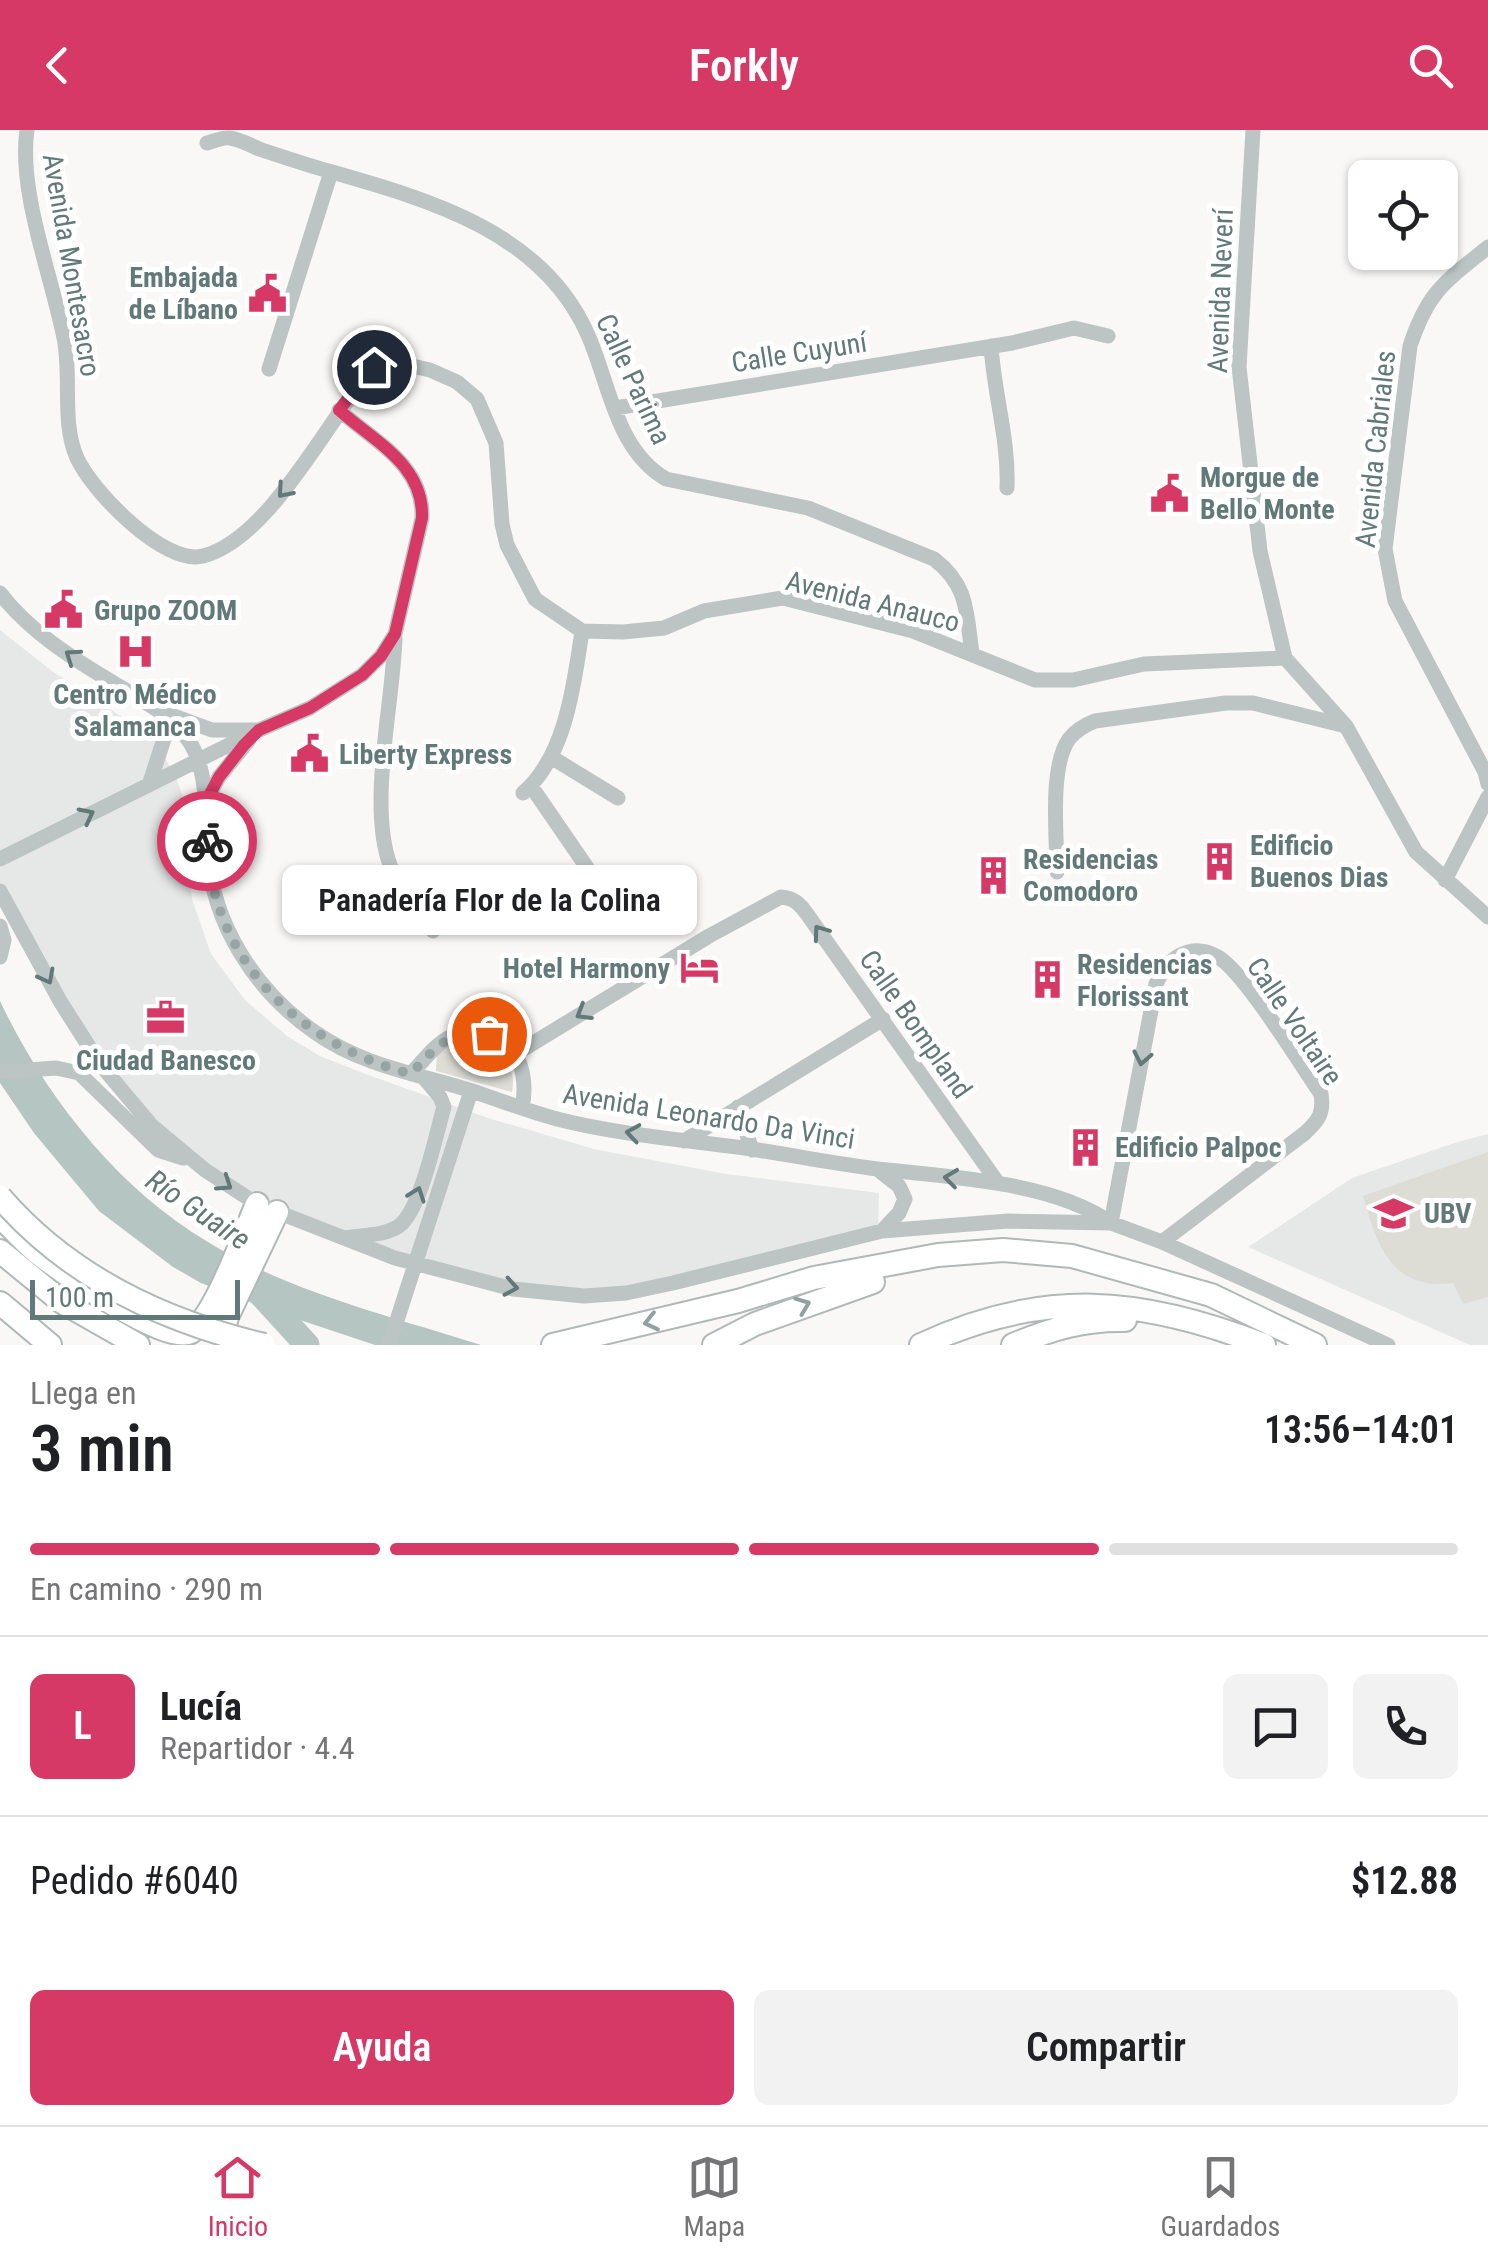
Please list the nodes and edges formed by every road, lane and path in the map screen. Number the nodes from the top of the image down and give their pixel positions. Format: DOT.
graph roads {
  1 [pos="27,130"];
  2 [pos="1253,130"];
  3 [pos="207,143"];
  4 [pos="331,172"];
  5 [pos="1488,246"];
  6 [pos="1108,336"];
  7 [pos="991,346"];
  8 [pos="269,369"];
  9 [pos="615,408"];
  10 [pos="339,410"];
  11 [pos="1007,488"];
  12 [pos="0,594"];
  13 [pos="582,631"];
  14 [pos="395,634"];
  15 [pos="972,653"];
  16 [pos="1285,658"];
  17 [pos="161,710"];
  18 [pos="1346,726"];
  19 [pos="259,730"];
  20 [pos="551,756"];
  21 [pos="198,761"];
  22 [pos="1488,784"];
  23 [pos="148,785"];
  24 [pos="1488,797"];
  25 [pos="618,798"];
  26 [pos="204,805"];
  27 [pos="0,859"];
  28 [pos="588,870"];
  29 [pos="1057,872"];
  30 [pos="1445,880"];
  31 [pos="0,891"];
  32 [pos="1488,917"];
  33 [pos="0,926"];
  34 [pos="433,931"];
  35 [pos="0,957"];
  36 [pos="883,1019"];
  37 [pos="517,1053"];
  38 [pos="0,1072"];
  39 [pos="418,1076"];
  40 [pos="471,1091"];
  41 [pos="738,1107"];
  42 [pos="522,1108"];
  43 [pos="684,1141"];
  44 [pos="752,1150"];
  45 [pos="194,1162"];
  46 [pos="868,1168"];
  47 [pos="998,1183"];
  48 [pos="0,1197"];
  49 [pos="265,1213"];
  50 [pos="0,1216"];
  51 [pos="1111,1223"];
  52 [pos="882,1231"];
  53 [pos="340,1238"];
  54 [pos="1162,1242"];
  55 [pos="0,1251"];
  56 [pos="416,1264"];
  57 [pos="0,1303"];
  58 [pos="101,1326"];
  59 [pos="219,1332"];
  60 [pos="50,1345"];
  61 [pos="138,1345"];
  62 [pos="158,1345"];
  63 [pos="264,1345"];
  64 [pos="390,1345"];
  65 [pos="553,1345"];
  66 [pos="714,1345"];
  67 [pos="921,1345"];
  68 [pos="1013,1345"];
  69 [pos="1234,1345"];
  70 [pos="1264,1345"];
  71 [pos="1285,1345"];
  72 [pos="1315,1345"];
  73 [pos="1388,1345"];
  10 -- 1 [label="street, Avenida Montesacro, one-way"];
  2 -- 16 [label="street, Avenida Neverí"];
  3 -- 4 [label="street, Calle Parima"];
  4 -- 8 [label="street"];
  4 -- 9 [label="street, Calle Parima"];
  5 -- 22 [label="street, Avenida Cabriales"];
  6 -- 7 [label="street, Calle Cuyuní"];
  7 -- 9 [label="street, Calle Cuyuní"];
  7 -- 11 [label="street"];
  9 -- 15 [label="street, Calle Parima"];
  10 -- 13 [label="street"];
  10 -- 14 [label="street"];
  17 -- 12 [label="street, one-way"];
  13 -- 15 [label="street, Avenida Anauco"];
  13 -- 20 [label="street"];
  14 -- 19 [label="street"];
  14 -- 34 [label="street"];
  15 -- 16 [label="street, Avenida Anauco"];
  16 -- 18 [label="street, Avenida Neverí"];
  17 -- 19 [label="street"];
  17 -- 21 [label="street"];
  17 -- 23 [label="street"];
  18 -- 29 [label="street"];
  18 -- 30 [label="street, Avenida Neverí"];
  19 -- 21 [label="street"];
  19 -- 26 [label="street"];
  20 -- 25 [label="street"];
  20 -- 28 [label="street"];
  21 -- 23 [label="street"];
  21 -- 26 [label="street, Avenida Leonardo Da Vinci"];
  27 -- 23 [label="street, one-way"];
  24 -- 30 [label="street"];
  26 -- 39 [label="street, Avenida Leonardo Da Vinci"];
  30 -- 32 [label="street, Avenida Neverí"];
  31 -- 45 [label="street, one-way"];
  33 -- 35 [label="street"];
  36 -- 37 [label="street, Calle Bompland, one-way"];
  36 -- 41 [label="street"];
  36 -- 47 [label="street, Calle Bompland"];
  37 -- 39 [label="street"];
  37 -- 42 [label="street"];
  38 -- 45 [label="street"];
  39 -- 40 [label="street, Avenida Leonardo Da Vinci"];
  53 -- 39 [label="street, one-way"];
  40 -- 42 [label="street, Avenida Leonardo Da Vinci"];
  40 -- 56 [label="street"];
  41 -- 43 [label="street"];
  41 -- 44 [label="street"];
  43 -- 42 [label="street, Avenida Leonardo Da Vinci, one-way"];
  43 -- 44 [label="street, Avenida Leonardo Da Vinci"];
  44 -- 46 [label="street, Avenida Leonardo Da Vinci"];
  45 -- 49 [label="street, one-way"];
  47 -- 46 [label="street, Avenida Leonardo Da Vinci, one-way"];
  46 -- 52 [label="street"];
  47 -- 51 [label="street, Avenida Leonardo Da Vinci"];
  48 -- 63 [label="highway, bridge"];
  49 -- 53 [label="street"];
  49 -- 59 [label="highway"];
  50 -- 59 [label="highway"];
  51 -- 52 [label="street"];
  51 -- 54 [label="street"];
  54 -- 51 [label="street, Calle Voltaire, one-way"];
  56 -- 52 [label="street, one-way"];
  53 -- 56 [label="street"];
  54 -- 73 [label="street"];
  55 -- 58 [label="highway"];
  56 -- 64 [label="street"];
  57 -- 60 [label="highway"];
  58 -- 61 [label="highway"];
  58 -- 62 [label="highway"];
  72 -- 65 [label="highway, one-way"];
  66 -- 71 [label="highway, one-way"];
  67 -- 70 [label="highway"];
  68 -- 69 [label="highway"];
}
